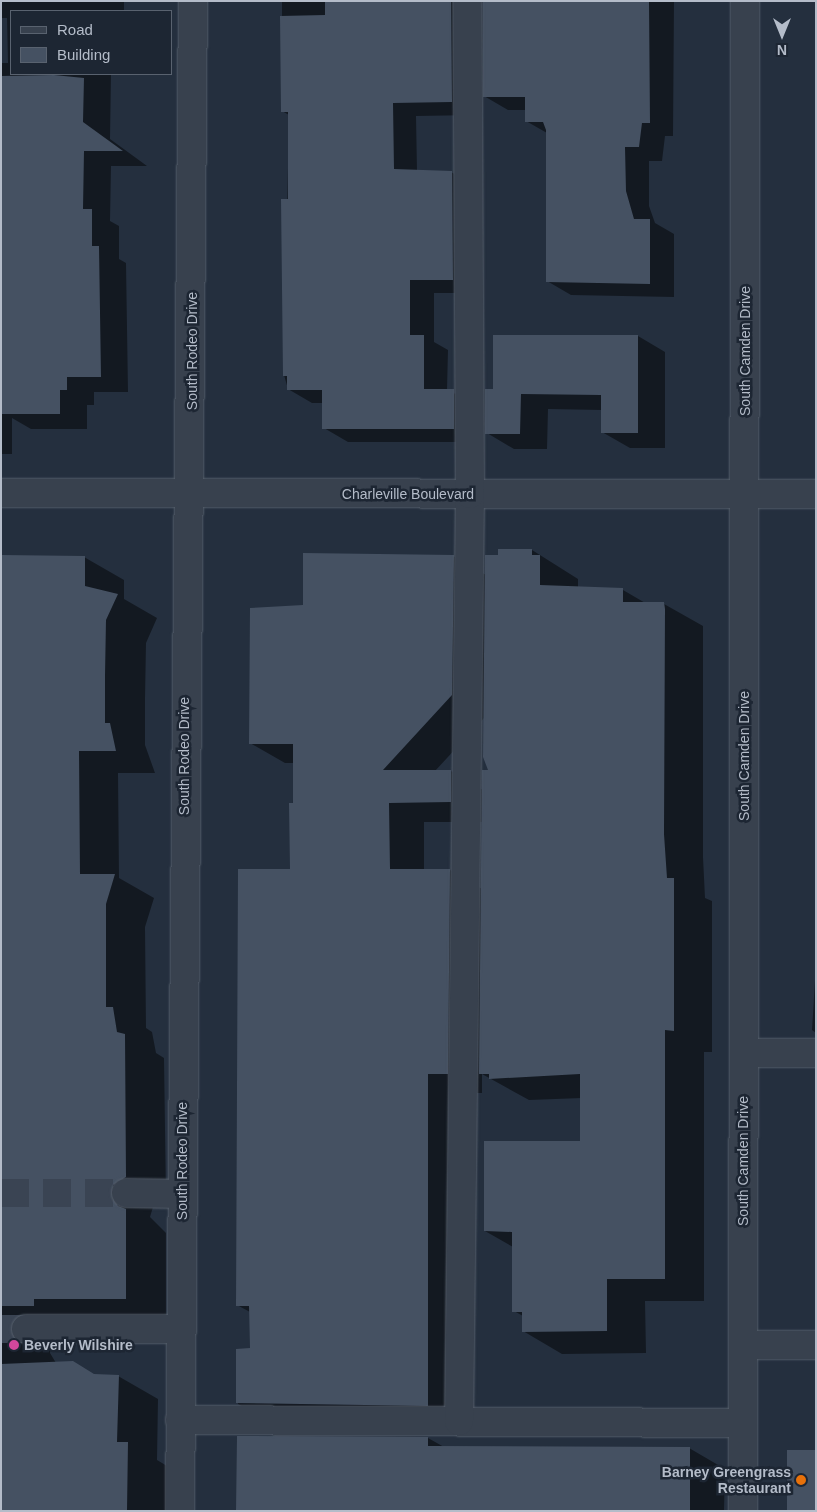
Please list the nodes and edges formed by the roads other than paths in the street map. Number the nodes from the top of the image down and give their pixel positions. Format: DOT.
graph roads {
  1 [pos="193,1"];
  2 [pos="467,1"];
  3 [pos="745,1"];
  4 [pos="1,493"];
  5 [pos="189,493"];
  6 [pos="470,494"];
  7 [pos="744,494"];
  8 [pos="816,494"];
  9 [pos="744,1053"];
  10 [pos="816,1053"];
  11 [pos="126,1193"];
  12 [pos="182,1194"];
  13 [pos="26,1329"];
  14 [pos="181,1329"];
  15 [pos="742,1345"];
  16 [pos="816,1345"];
  17 [pos="180,1420"];
  18 [pos="459,1422"];
  19 [pos="743,1423"];
  20 [pos="180,1511"];
  21 [pos="742,1511"];
  1 -- 5 [label="street, South Rodeo Drive"];
  2 -- 6 [label="street"];
  3 -- 7 [label="street, South Camden Drive"];
  4 -- 5 [label="street, Charleville Boulevard"];
  5 -- 6 [label="street, Charleville Boulevard"];
  5 -- 12 [label="street, South Rodeo Drive"];
  6 -- 7 [label="street, Charleville Boulevard"];
  6 -- 18 [label="street"];
  7 -- 8 [label="street, Charleville Boulevard"];
  7 -- 9 [label="street, South Camden Drive"];
  9 -- 10 [label="street"];
  9 -- 15 [label="street, South Camden Drive"];
  11 -- 12 [label="street"];
  12 -- 14 [label="street, South Rodeo Drive"];
  13 -- 14 [label="street"];
  14 -- 17 [label="street, South Rodeo Drive"];
  15 -- 16 [label="street"];
  15 -- 19 [label="street, South Camden Drive"];
  17 -- 18 [label="street"];
  17 -- 20 [label="street, South Rodeo Drive"];
  18 -- 19 [label="street"];
  19 -- 21 [label="street, South Camden Drive"];
}
